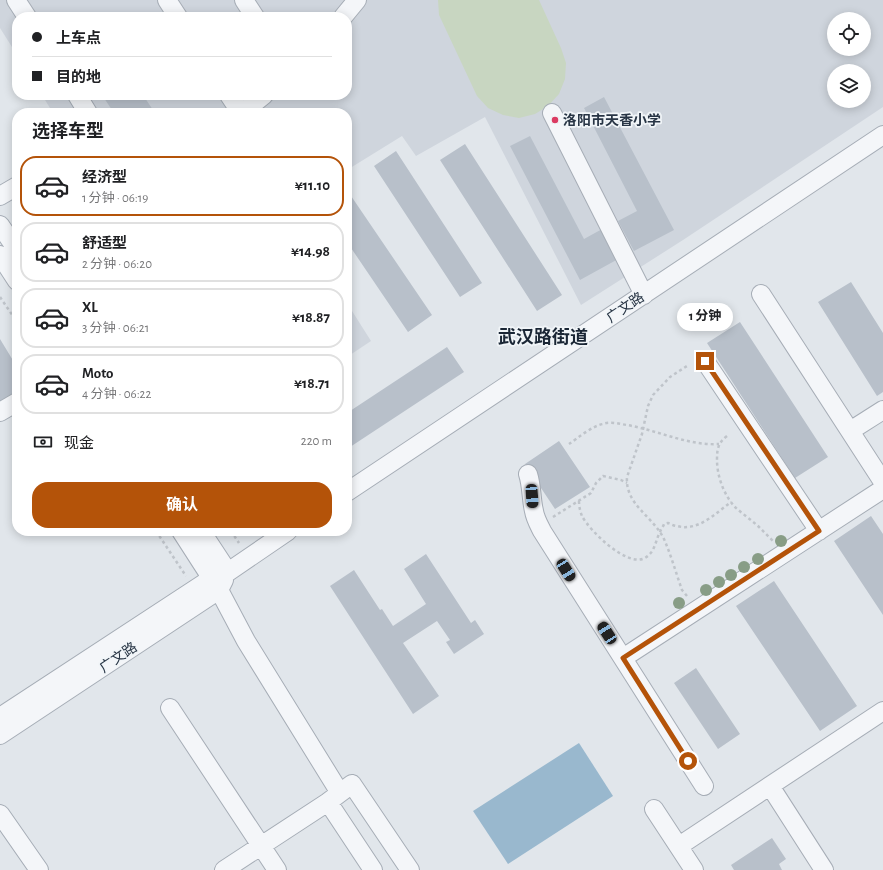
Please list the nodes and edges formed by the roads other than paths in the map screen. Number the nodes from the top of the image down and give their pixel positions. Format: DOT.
graph roads {
  1 [pos="16,0"];
  2 [pos="167,0"];
  3 [pos="244,0"];
  4 [pos="341,0"];
  5 [pos="357,0"];
  6 [pos="24,12"];
  7 [pos="175,12"];
  8 [pos="252,12"];
  9 [pos="338,12"];
  10 [pos="347,12"];
  11 [pos="258,100"];
  12 [pos="247,108"];
  13 [pos="552,113"];
  14 [pos="883,135"];
  15 [pos="12,189"];
  16 [pos="0,196"];
  17 [pos="0,224"];
  18 [pos="11,244"];
  19 [pos="0,255"];
  20 [pos="12,273"];
  21 [pos="761,294"];
  22 [pos="644,295"];
  23 [pos="705,361"];
  24 [pos="12,405"];
  25 [pos="883,410"];
  26 [pos="0,412"];
  27 [pos="850,431"];
  28 [pos="528,474"];
  29 [pos="883,482"];
  30 [pos="352,489"];
  31 [pos="883,489"];
  32 [pos="819,531"];
  33 [pos="185,536"];
  34 [pos="203,536"];
  35 [pos="281,536"];
  36 [pos="220,580"];
  37 [pos="623,658"];
  38 [pos="170,708"];
  39 [pos="883,711"];
  40 [pos="0,717"];
  41 [pos="0,735"];
  42 [pos="704,786"];
  43 [pos="770,786"];
  44 [pos="334,797"];
  45 [pos="654,809"];
  46 [pos="0,814"];
  47 [pos="261,846"];
  48 [pos="679,846"];
  49 [pos="39,870"];
  50 [pos="224,870"];
  51 [pos="277,870"];
  52 [pos="373,870"];
  53 [pos="410,870"];
  54 [pos="694,870"];
  55 [pos="824,870"];
  1 -- 6 [label="street"];
  2 -- 7 [label="street"];
  3 -- 8 [label="street"];
  4 -- 9 [label="street"];
  5 -- 10 [label="street"];
  11 -- 12 [label="street"];
  13 -- 22 [label="street"];
  14 -- 22 [label="street, 广文路"];
  15 -- 16 [label="street"];
  17 -- 18 [label="street"];
  19 -- 20 [label="street"];
  21 -- 27 [label="street"];
  22 -- 30 [label="street, 广文路"];
  23 -- 32 [label="street"];
  24 -- 26 [label="street"];
  25 -- 27 [label="street"];
  27 -- 29 [label="street"];
  28 -- 37 [label="street"];
  31 -- 32 [label="street"];
  32 -- 37 [label="street"];
  33 -- 36 [label="street"];
  34 -- 36 [label="street"];
  35 -- 36 [label="street, 广文路"];
  36 -- 40 [label="street, 广文路"];
  36 -- 41 [label="street, 广文路"];
  36 -- 44 [label="street"];
  37 -- 42 [label="street"];
  38 -- 47 [label="street"];
  39 -- 43 [label="street"];
  43 -- 48 [label="street"];
  43 -- 55 [label="street"];
  44 -- 47 [label="street"];
  44 -- 52 [label="street"];
  44 -- 53 [label="street"];
  45 -- 48 [label="street"];
  46 -- 49 [label="street"];
  47 -- 50 [label="street"];
  47 -- 51 [label="street"];
  48 -- 54 [label="street"];
}
